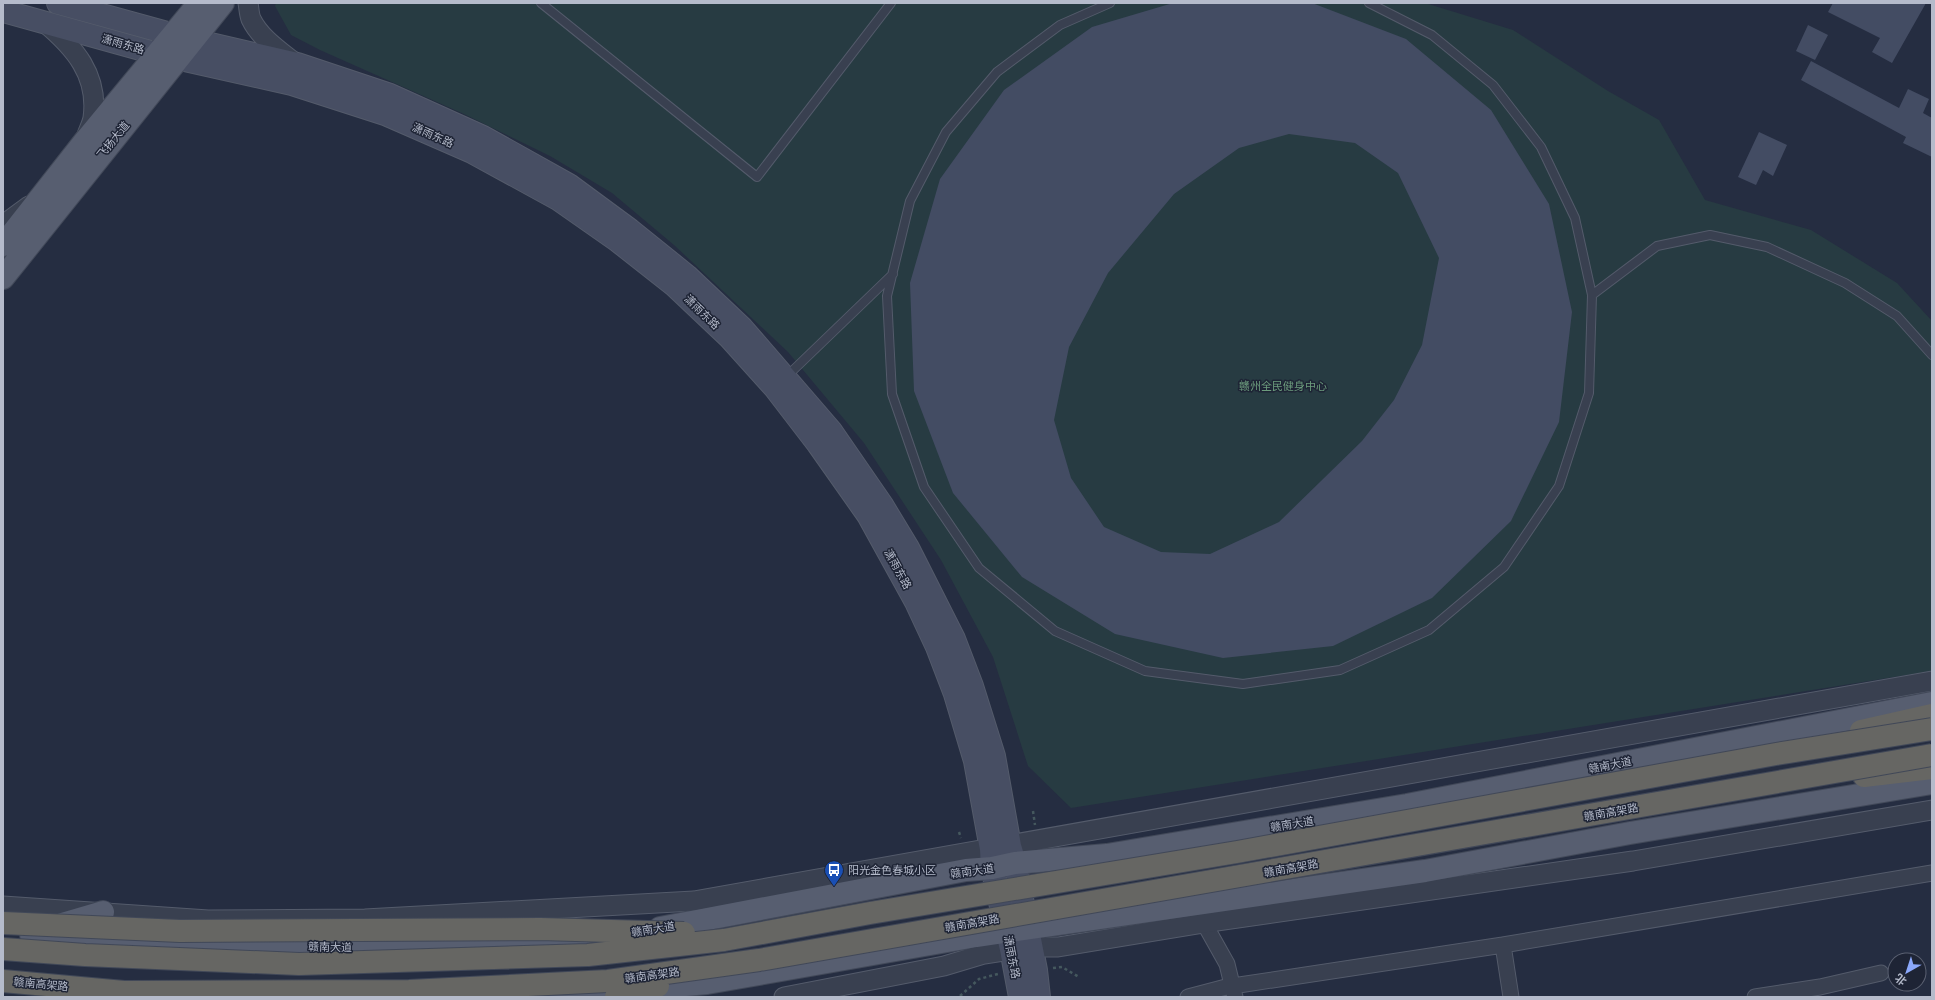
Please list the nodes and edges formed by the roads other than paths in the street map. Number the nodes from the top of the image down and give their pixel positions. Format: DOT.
graph roads {
  1 [pos="58,3"];
  2 [pos="199,3"];
  3 [pos="224,3"];
  4 [pos="248,3"];
  5 [pos="541,3"];
  6 [pos="891,3"];
  7 [pos="1110,3"];
  8 [pos="1369,3"];
  9 [pos="3,11"];
  10 [pos="43,21"];
  11 [pos="183,38"];
  12 [pos="158,54"];
  13 [pos="179,59"];
  14 [pos="297,64"];
  15 [pos="84,142"];
  16 [pos="41,198"];
  17 [pos="3,225"];
  18 [pos="3,245"];
  19 [pos="893,274"];
  20 [pos="3,278"];
  21 [pos="1592,295"];
  22 [pos="1932,354"];
  23 [pos="785,378"];
  24 [pos="1932,681"];
  25 [pos="1932,703"];
  26 [pos="1932,715"];
  27 [pos="1932,729"];
  28 [pos="1932,755"];
  29 [pos="1704,767"];
  30 [pos="1932,768"];
  31 [pos="1932,783"];
  32 [pos="1706,795"];
  33 [pos="1932,810"];
  34 [pos="1002,857"];
  35 [pos="1932,873"];
  36 [pos="3,906"];
  37 [pos="104,912"];
  38 [pos="3,922"];
  39 [pos="1204,923"];
  40 [pos="3,932"];
  41 [pos="28,934"];
  42 [pos="753,934"];
  43 [pos="1019,939"];
  44 [pos="1503,946"];
  45 [pos="3,949"];
  46 [pos="759,960"];
  47 [pos="1881,973"];
  48 [pos="3,981"];
  49 [pos="1820,987"];
  50 [pos="1234,992"];
  51 [pos="557,997"];
  52 [pos="616,997"];
  53 [pos="784,997"];
  54 [pos="1020,997"];
  55 [pos="1039,997"];
  56 [pos="1188,997"];
  57 [pos="1511,997"];
  58 [pos="1755,997"];
  59 [pos="1832,997"];
  1 -- 11 [label="main road, 潇雨东路"];
  2 -- 11 [label="main road, 飞扬大道"];
  3 -- 11 [label="main road, 飞扬大道"];
  4 -- 14 [label="street"];
  5 -- 6 [label="lane"];
  7 -- 19 [label="lane"];
  8 -- 21 [label="lane"];
  9 -- 10 [label="main road, 潇雨东路"];
  10 -- 12 [label="main road, 潇雨东路"];
  10 -- 15 [label="street"];
  11 -- 12 [label="main road, 飞扬大道"];
  11 -- 13 [label="main road, 飞扬大道"];
  11 -- 14 [label="main road, 潇雨东路"];
  12 -- 13 [label="main road, 潇雨东路"];
  12 -- 15 [label="main road, 飞扬大道"];
  13 -- 20 [label="main road, 飞扬大道"];
  13 -- 34 [label="main road, 潇雨东路"];
  14 -- 23 [label="main road, 潇雨东路"];
  15 -- 16 [label="main road, 飞扬大道"];
  16 -- 17 [label="street"];
  16 -- 18 [label="main road, 飞扬大道"];
  19 -- 21 [label="lane"];
  19 -- 23 [label="lane"];
  21 -- 22 [label="lane"];
  23 -- 34 [label="main road, 潇雨东路"];
  24 -- 34 [label="street"];
  25 -- 34 [label="main road, 赣南大道"];
  26 -- 29 [label="highway, bridge"];
  27 -- 29 [label="highway, bridge"];
  28 -- 32 [label="highway, 赣南高架路, bridge"];
  29 -- 42 [label="highway, bridge"];
  30 -- 32 [label="highway, bridge"];
  31 -- 43 [label="main road"];
  32 -- 46 [label="highway, 赣南高架路, bridge"];
  33 -- 39 [label="street"];
  34 -- 37 [label="street"];
  34 -- 41 [label="main road, 赣南大道"];
  34 -- 43 [label="main road, 潇雨东路"];
  35 -- 44 [label="street"];
  36 -- 37 [label="street"];
  37 -- 41 [label="main road"];
  38 -- 42 [label="highway, bridge"];
  39 -- 43 [label="street"];
  39 -- 50 [label="street"];
  40 -- 41 [label="main road, 赣南大道"];
  42 -- 45 [label="highway, bridge"];
  43 -- 51 [label="main road"];
  43 -- 53 [label="street"];
  43 -- 54 [label="main road, 潇雨东路"];
  43 -- 55 [label="main road, 潇雨东路"];
  44 -- 50 [label="street"];
  44 -- 57 [label="street"];
  46 -- 48 [label="highway, 赣南高架路, bridge"];
  46 -- 52 [label="highway, bridge"];
  47 -- 49 [label="street"];
  49 -- 58 [label="street"];
  49 -- 59 [label="street"];
  50 -- 56 [label="street"];
}
